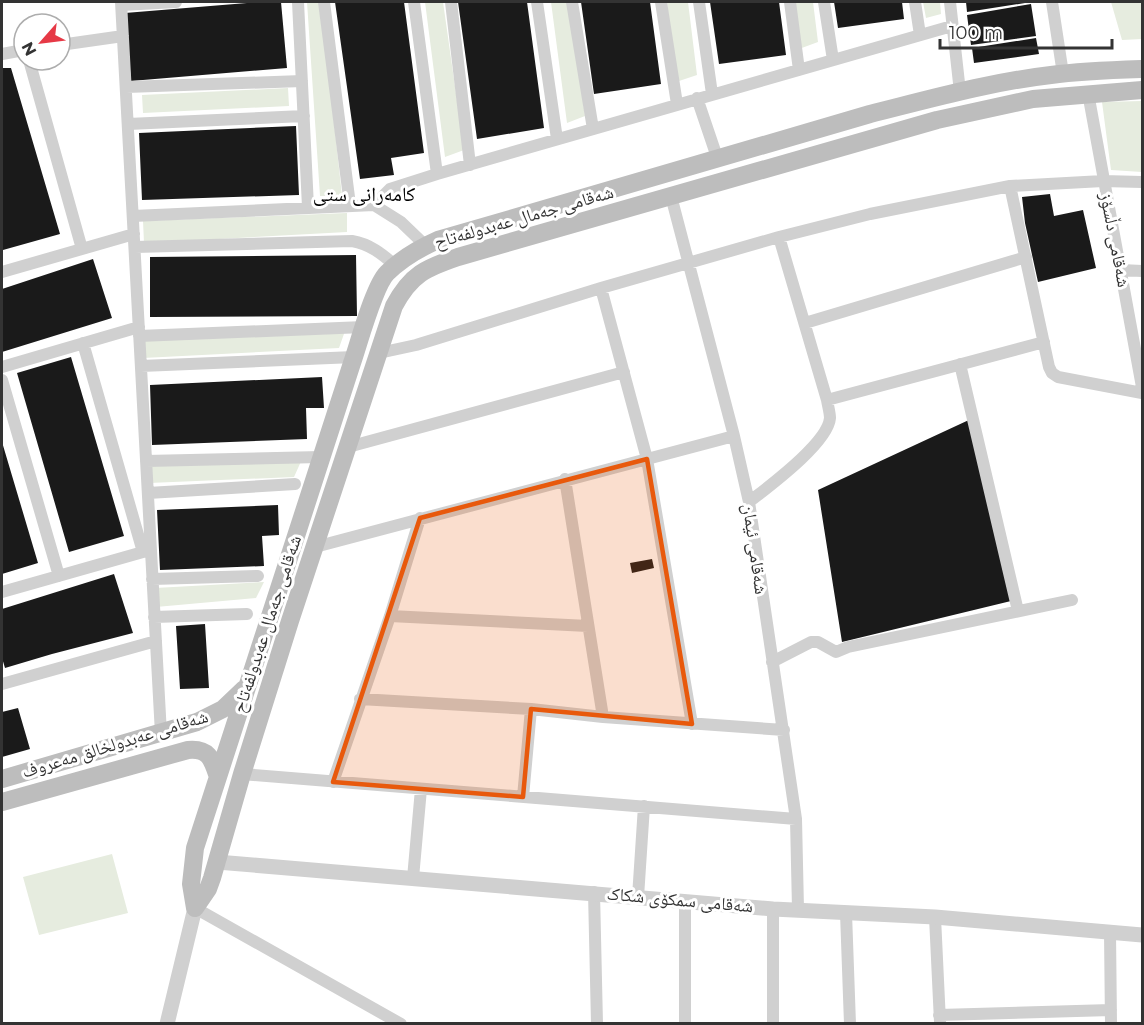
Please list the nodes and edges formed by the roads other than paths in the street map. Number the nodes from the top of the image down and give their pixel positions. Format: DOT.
graph roads {
  1 [pos="176,2"];
  2 [pos="298,2"];
  3 [pos="324,2"];
  4 [pos="414,2"];
  5 [pos="451,2"];
  6 [pos="537,2"];
  7 [pos="572,2"];
  8 [pos="661,2"];
  9 [pos="699,2"];
  10 [pos="790,2"];
  11 [pos="824,2"];
  12 [pos="915,2"];
  13 [pos="950,2"];
  14 [pos="1052,2"];
  15 [pos="122,3"];
  16 [pos="952,26"];
  17 [pos="920,35"];
  18 [pos="123,36"];
  19 [pos="72,43"];
  20 [pos="833,60"];
  21 [pos="1143,69"];
  22 [pos="799,70"];
  23 [pos="32,72"];
  24 [pos="1063,74"];
  25 [pos="302,81"];
  26 [pos="126,87"];
  27 [pos="1143,90"];
  28 [pos="960,92"];
  29 [pos="1088,93"];
  30 [pos="712,94"];
  31 [pos="697,98"];
  32 [pos="677,104"];
  33 [pos="304,116"];
  34 [pos="128,124"];
  35 [pos="593,129"];
  36 [pos="557,139"];
  37 [pos="718,160"];
  38 [pos="470,165"];
  39 [pos="437,174"];
  40 [pos="1103,181"];
  41 [pos="1143,182"];
  42 [pos="1010,186"];
  43 [pos="671,196"];
  44 [pos="350,205"];
  45 [pos="374,205"];
  46 [pos="308,207"];
  47 [pos="133,216"];
  48 [pos="779,237"];
  49 [pos="134,241"];
  50 [pos="426,246"];
  51 [pos="82,249"];
  52 [pos="1026,257"];
  53 [pos="688,264"];
  54 [pos="396,266"];
  55 [pos="1121,270"];
  56 [pos="1143,271"];
  57 [pos="2,272"];
  58 [pos="601,288"];
  59 [pos="805,323"];
  60 [pos="364,327"];
  61 [pos="139,332"];
  62 [pos="1044,342"];
  63 [pos="83,344"];
  64 [pos="379,352"];
  65 [pos="354,357"];
  66 [pos="960,364"];
  67 [pos="141,366"];
  68 [pos="2,367"];
  69 [pos="624,372"];
  70 [pos="2,380"];
  71 [pos="1143,387"];
  72 [pos="1143,393"];
  73 [pos="827,400"];
  74 [pos="734,436"];
  75 [pos="348,447"];
  76 [pos="321,457"];
  77 [pos="647,459"];
  78 [pos="146,461"];
  79 [pos="565,479"];
  80 [pos="295,484"];
  81 [pos="148,493"];
  82 [pos="749,502"];
  83 [pos="420,518"];
  84 [pos="315,547"];
  85 [pos="147,551"];
  86 [pos="59,576"];
  87 [pos="258,576"];
  88 [pos="152,579"];
  89 [pos="2,592"];
  90 [pos="1072,600"];
  91 [pos="1018,612"];
  92 [pos="248,614"];
  93 [pos="270,615"];
  94 [pos="390,616"];
  95 [pos="154,617"];
  96 [pos="290,621"];
  97 [pos="588,626"];
  98 [pos="156,641"];
  99 [pos="772,662"];
  100 [pos="250,680"];
  101 [pos="2,684"];
  102 [pos="360,699"];
  103 [pos="531,709"];
  104 [pos="603,717"];
  105 [pos="692,724"];
  106 [pos="784,730"];
  107 [pos="161,734"];
  108 [pos="242,774"];
  109 [pos="218,777"];
  110 [pos="2,779"];
  111 [pos="333,782"];
  112 [pos="421,789"];
  113 [pos="524,796"];
  114 [pos="2,802"];
  115 [pos="644,806"];
  116 [pos="796,819"];
  117 [pos="217,862"];
  118 [pos="413,878"];
  119 [pos="594,892"];
  120 [pos="638,897"];
  121 [pos="686,901"];
  122 [pos="195,908"];
  123 [pos="773,909"];
  124 [pos="798,909"];
  125 [pos="846,912"];
  126 [pos="935,917"];
  127 [pos="1110,932"];
  128 [pos="1143,934"];
  129 [pos="1111,1010"];
  130 [pos="940,1019"];
  131 [pos="167,1023"];
  132 [pos="401,1023"];
  133 [pos="597,1023"];
  134 [pos="685,1023"];
  135 [pos="773,1023"];
  136 [pos="850,1023"];
  137 [pos="1111,1023"];
  1 -- 15 [label="street"];
  2 -- 25 [label="street"];
  3 -- 44 [label="street"];
  4 -- 39 [label="street"];
  5 -- 38 [label="street"];
  6 -- 36 [label="street"];
  7 -- 35 [label="street"];
  8 -- 32 [label="street"];
  9 -- 30 [label="street"];
  10 -- 22 [label="street"];
  11 -- 20 [label="street"];
  12 -- 17 [label="street"];
  13 -- 16 [label="street"];
  14 -- 24 [label="street"];
  15 -- 18 [label="street"];
  16 -- 17 [label="street"];
  16 -- 28 [label="street"];
  17 -- 20 [label="street"];
  18 -- 19 [label="street"];
  18 -- 26 [label="street"];
  20 -- 22 [label="street"];
  21 -- 24 [label="main road, شەقامی جەمال عەبدولفەتاح"];
  22 -- 30 [label="street"];
  23 -- 51 [label="street"];
  24 -- 28 [label="main road, شەقامی جەمال عەبدولفەتاح"];
  25 -- 26 [label="street"];
  25 -- 33 [label="street"];
  26 -- 34 [label="street"];
  27 -- 29 [label="main road, شەقامی جەمال عەبدولفەتاح"];
  28 -- 37 [label="main road, شەقامی جەمال عەبدولفەتاح"];
  29 -- 40 [label="street, شەقامی دڵسۆز"];
  29 -- 43 [label="main road, شەقامی جەمال عەبدولفەتاح"];
  30 -- 31 [label="street"];
  31 -- 32 [label="street"];
  31 -- 37 [label="street"];
  32 -- 35 [label="street"];
  33 -- 34 [label="street"];
  33 -- 46 [label="street"];
  34 -- 47 [label="street"];
  35 -- 36 [label="street"];
  36 -- 38 [label="street"];
  37 -- 50 [label="main road, شەقامی جەمال عەبدولفەتاح"];
  38 -- 39 [label="street"];
  39 -- 45 [label="street"];
  40 -- 41 [label="street"];
  40 -- 42 [label="street"];
  40 -- 55 [label="street, شەقامی دڵسۆز"];
  42 -- 48 [label="street"];
  42 -- 52 [label="street"];
  43 -- 53 [label="street, شەقامی ئیمان"];
  43 -- 64 [label="main road, شەقامی جەمال عەبدولفەتاح"];
  44 -- 45 [label="street"];
  44 -- 46 [label="street"];
  45 -- 50 [label="street"];
  46 -- 47 [label="street"];
  47 -- 49 [label="street"];
  48 -- 53 [label="street"];
  48 -- 59 [label="street"];
  49 -- 51 [label="street"];
  49 -- 54 [label="street"];
  49 -- 61 [label="street"];
  50 -- 54 [label="main road, شەقامی جەمال عەبدولفەتاح"];
  51 -- 57 [label="street"];
  52 -- 59 [label="street"];
  52 -- 62 [label="street"];
  53 -- 58 [label="street"];
  53 -- 74 [label="street, شەقامی ئیمان"];
  54 -- 60 [label="main road, شەقامی جەمال عەبدولفەتاح"];
  55 -- 56 [label="street"];
  55 -- 71 [label="street, شەقامی دڵسۆز"];
  58 -- 64 [label="street"];
  58 -- 69 [label="street"];
  59 -- 73 [label="street"];
  60 -- 61 [label="street"];
  60 -- 65 [label="main road, شەقامی جەمال عەبدولفەتاح"];
  61 -- 63 [label="street"];
  61 -- 67 [label="street"];
  62 -- 66 [label="street"];
  62 -- 72 [label="street"];
  63 -- 68 [label="street"];
  63 -- 85 [label="street"];
  64 -- 75 [label="main road, شەقامی جەمال عەبدولفەتاح"];
  65 -- 67 [label="street"];
  65 -- 76 [label="main road, شەقامی جەمال عەبدولفەتاح"];
  66 -- 73 [label="street"];
  66 -- 91 [label="street"];
  67 -- 78 [label="street"];
  69 -- 75 [label="street"];
  69 -- 77 [label="street"];
  70 -- 86 [label="street"];
  73 -- 82 [label="street"];
  74 -- 77 [label="street"];
  74 -- 82 [label="street, شەقامی ئیمان"];
  75 -- 84 [label="main road, شەقامی جەمال عەبدولفەتاح"];
  76 -- 78 [label="street"];
  76 -- 93 [label="main road, شەقامی جەمال عەبدولفەتاح"];
  77 -- 79 [label="street"];
  77 -- 105 [label="street"];
  78 -- 81 [label="street"];
  79 -- 83 [label="street"];
  79 -- 97 [label="street"];
  80 -- 81 [label="street"];
  81 -- 85 [label="street"];
  82 -- 99 [label="street, شەقامی ئیمان"];
  83 -- 84 [label="street"];
  83 -- 94 [label="street"];
  84 -- 96 [label="main road, شەقامی جەمال عەبدولفەتاح"];
  85 -- 86 [label="street"];
  85 -- 88 [label="street"];
  86 -- 89 [label="street"];
  87 -- 88 [label="street"];
  88 -- 95 [label="street"];
  90 -- 91 [label="street"];
  91 -- 99 [label="street"];
  92 -- 95 [label="street"];
  93 -- 96 [label="main road"];
  93 -- 100 [label="main road, شەقامی جەمال عەبدولفەتاح"];
  94 -- 97 [label="street"];
  94 -- 102 [label="street"];
  95 -- 98 [label="street"];
  96 -- 108 [label="main road, شەقامی جەمال عەبدولفەتاح"];
  97 -- 104 [label="street"];
  98 -- 101 [label="street"];
  98 -- 107 [label="street"];
  99 -- 106 [label="street, شەقامی ئیمان"];
  100 -- 107 [label="main road, شەقامی عەبدولخالق مەعروف"];
  100 -- 109 [label="main road, شەقامی جەمال عەبدولفەتاح"];
  102 -- 103 [label="street"];
  102 -- 111 [label="street"];
  103 -- 104 [label="street"];
  103 -- 113 [label="street"];
  104 -- 105 [label="street"];
  105 -- 106 [label="street"];
  106 -- 116 [label="street, شەقامی ئیمان"];
  107 -- 110 [label="main road, شەقامی عەبدولخالق مەعروف"];
  108 -- 111 [label="street"];
  108 -- 117 [label="main road, شەقامی جەمال عەبدولفەتاح"];
  109 -- 114 [label="main road, شەقامی عەبدولخالق مەعروف"];
  109 -- 122 [label="main road, شەقامی جەمال عەبدولفەتاح"];
  111 -- 112 [label="street"];
  112 -- 113 [label="street"];
  112 -- 118 [label="street"];
  113 -- 115 [label="street"];
  115 -- 116 [label="street"];
  115 -- 120 [label="street"];
  116 -- 124 [label="street, شەقامی ئیمان"];
  117 -- 118 [label="street, شەقامی سمکۆی شکاک"];
  117 -- 122 [label="main road, شەقامی جەمال عەبدولفەتاح"];
  118 -- 119 [label="street, شەقامی سمکۆی شکاک"];
  119 -- 120 [label="street, شەقامی سمکۆی شکاک"];
  119 -- 133 [label="street"];
  120 -- 121 [label="street, شەقامی سمکۆی شکاک"];
  121 -- 123 [label="street, شەقامی سمکۆی شکاک"];
  121 -- 134 [label="street"];
  122 -- 131 [label="street, شەقامی جەمال عەبدولفەتاح"];
  122 -- 132 [label="street"];
  123 -- 124 [label="street, شەقامی سمکۆی شکاک"];
  123 -- 135 [label="street"];
  124 -- 125 [label="street, شەقامی سمکۆی شکاک"];
  125 -- 126 [label="street, شەقامی سمکۆی شکاک"];
  125 -- 136 [label="street"];
  126 -- 127 [label="street, شەقامی سمکۆی شکاک"];
  126 -- 130 [label="street"];
  127 -- 128 [label="street, شەقامی سمکۆی شکاک"];
  127 -- 129 [label="street"];
  129 -- 130 [label="street"];
  129 -- 137 [label="street"];
}
